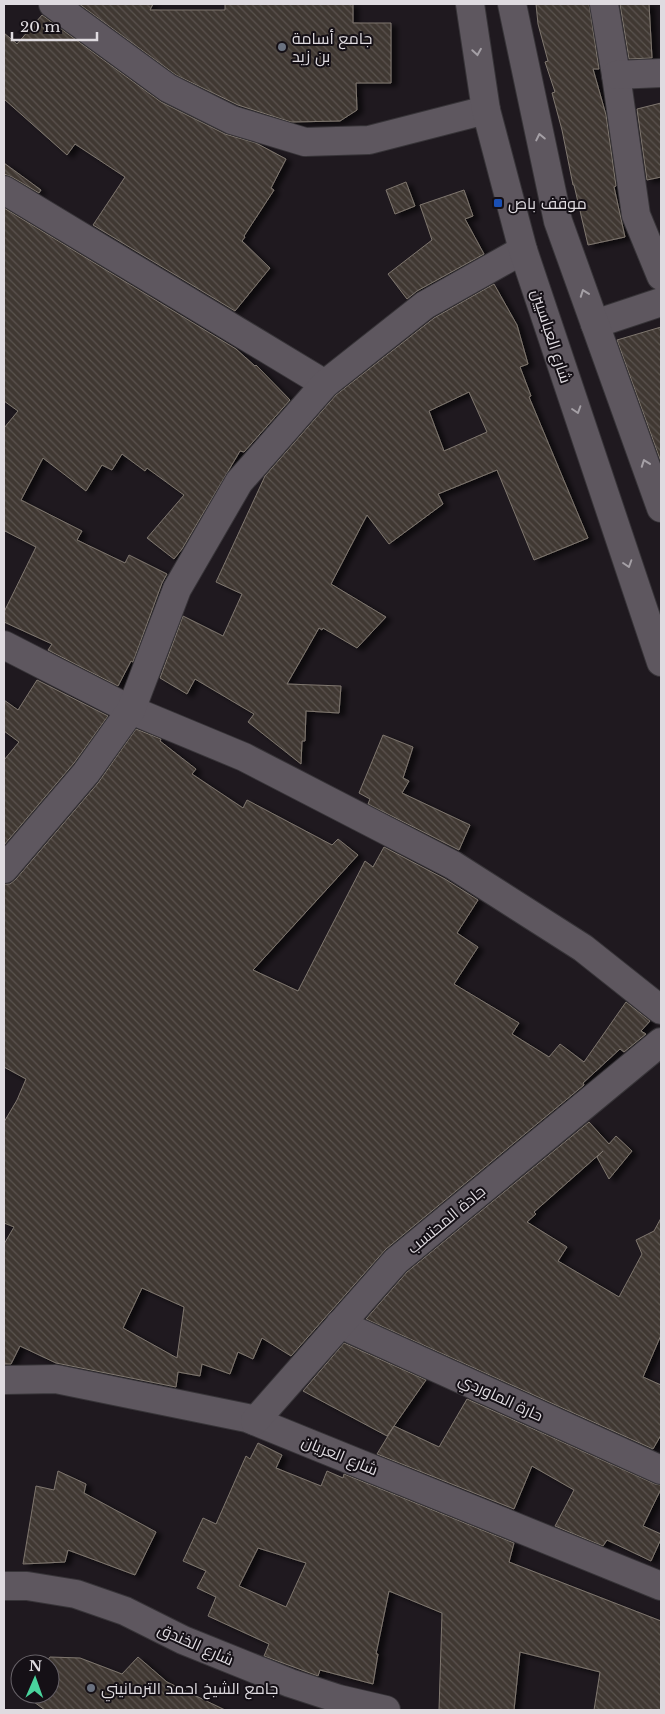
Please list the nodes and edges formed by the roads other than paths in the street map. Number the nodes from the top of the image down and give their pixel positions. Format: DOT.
graph roads {
  1 [pos="53,4"];
  2 [pos="470,4"];
  3 [pos="512,4"];
  4 [pos="604,4"];
  5 [pos="661,73"];
  6 [pos="616,76"];
  7 [pos="486,110"];
  8 [pos="4,190"];
  9 [pos="523,250"];
  10 [pos="661,276"];
  11 [pos="661,302"];
  12 [pos="595,324"];
  13 [pos="326,384"];
  14 [pos="661,508"];
  15 [pos="4,645"];
  16 [pos="661,662"];
  17 [pos="132,710"];
  18 [pos="4,870"];
  19 [pos="661,1010"];
  20 [pos="661,1042"];
  21 [pos="340,1324"];
  22 [pos="4,1360"];
  23 [pos="56,1379"];
  24 [pos="4,1380"];
  25 [pos="255,1421"];
  26 [pos="661,1470"];
  27 [pos="4,1586"];
  28 [pos="661,1586"];
  29 [pos="386,1710"];
  1 -- 7 [label="street"];
  2 -- 7 [label="street, شارع العباسيين, one-way"];
  12 -- 3 [label="street, one-way"];
  4 -- 6 [label="street"];
  5 -- 6 [label="street"];
  6 -- 10 [label="street"];
  7 -- 9 [label="street, شارع العباسيين"];
  8 -- 13 [label="street"];
  9 -- 13 [label="street"];
  9 -- 16 [label="street, شارع العباسيين, one-way"];
  11 -- 12 [label="street"];
  14 -- 12 [label="street, one-way"];
  13 -- 17 [label="street"];
  15 -- 17 [label="street"];
  17 -- 18 [label="street"];
  17 -- 19 [label="street"];
  20 -- 21 [label="street, جادة المحتسب"];
  21 -- 25 [label="street, جادة المحتسب"];
  21 -- 26 [label="street, حارة الماوردي"];
  22 -- 23 [label="street"];
  23 -- 24 [label="street, شارع العريان"];
  23 -- 25 [label="street, شارع العريان"];
  25 -- 28 [label="street, شارع العريان"];
  27 -- 29 [label="street, شارع الخندق"];
}
